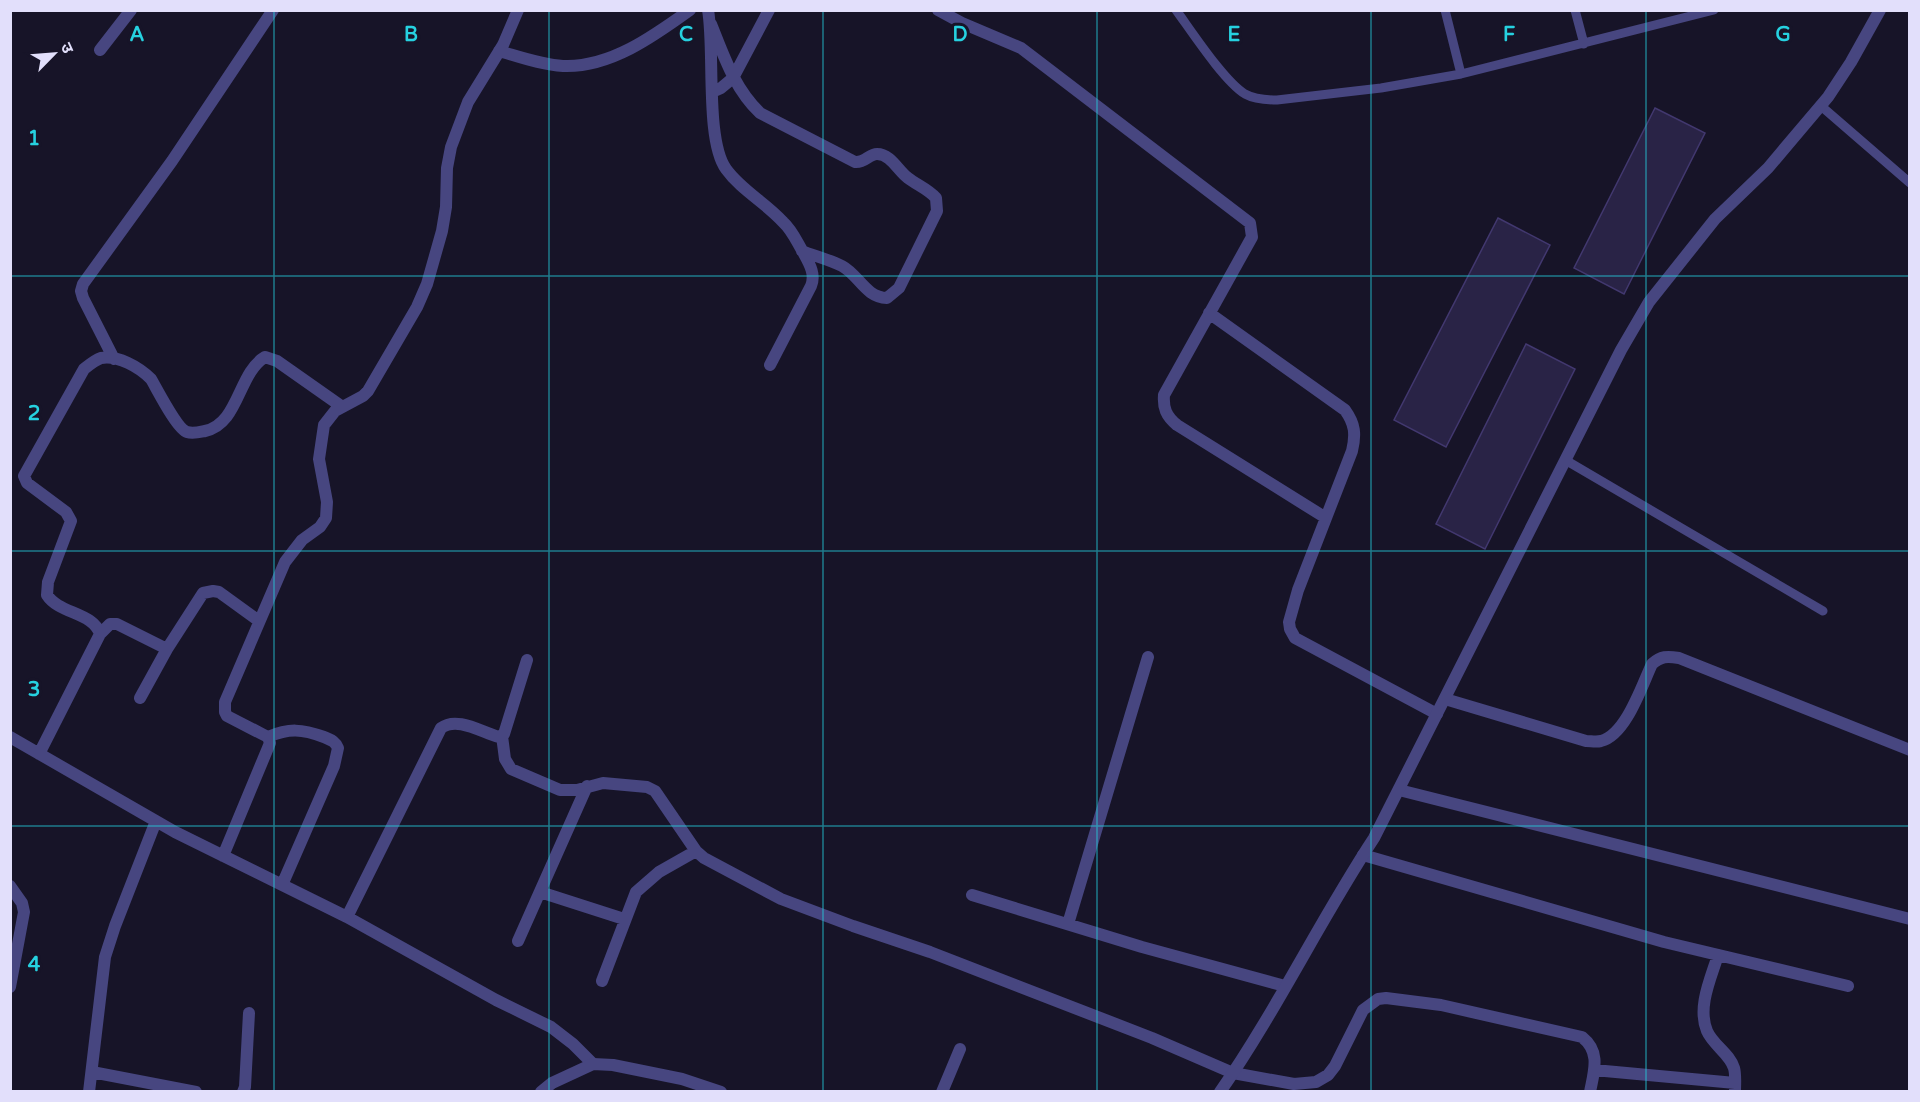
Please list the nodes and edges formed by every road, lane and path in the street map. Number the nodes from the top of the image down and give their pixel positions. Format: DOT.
graph roads {
  1 [pos="131,10"];
  2 [pos="273,10"];
  3 [pos="518,10"];
  4 [pos="690,10"];
  5 [pos="708,10"];
  6 [pos="768,10"];
  7 [pos="939,10"];
  8 [pos="1176,10"];
  9 [pos="1444,10"];
  10 [pos="1575,10"];
  11 [pos="1714,10"];
  12 [pos="1880,10"];
  13 [pos="1695,13"];
  14 [pos="711,24"];
  15 [pos="1584,44"];
  16 [pos="100,50"];
  17 [pos="499,51"];
  18 [pos="1461,74"];
  19 [pos="733,78"];
  20 [pos="712,92"];
  21 [pos="1821,106"];
  22 [pos="1910,183"];
  23 [pos="802,251"];
  24 [pos="1209,313"];
  25 [pos="114,359"];
  26 [pos="770,365"];
  27 [pos="341,406"];
  28 [pos="1567,461"];
  29 [pos="1326,518"];
  30 [pos="1823,610"];
  31 [pos="260,621"];
  32 [pos="100,634"];
  33 [pos="167,650"];
  34 [pos="1148,657"];
  35 [pos="527,660"];
  36 [pos="140,699"];
  37 [pos="1445,699"];
  38 [pos="1437,714"];
  39 [pos="502,736"];
  40 [pos="10,737"];
  41 [pos="268,737"];
  42 [pos="1910,750"];
  43 [pos="39,754"];
  44 [pos="587,786"];
  45 [pos="1399,790"];
  46 [pos="156,821"];
  47 [pos="696,851"];
  48 [pos="1363,855"];
  49 [pos="223,856"];
  50 [pos="282,885"];
  51 [pos="10,886"];
  52 [pos="540,892"];
  53 [pos="972,895"];
  54 [pos="347,917"];
  55 [pos="624,919"];
  56 [pos="1910,919"];
  57 [pos="1068,924"];
  58 [pos="518,941"];
  59 [pos="1718,955"];
  60 [pos="602,981"];
  61 [pos="1285,986"];
  62 [pos="1848,986"];
  63 [pos="10,987"];
  64 [pos="249,1013"];
  65 [pos="960,1049"];
  66 [pos="593,1064"];
  67 [pos="1594,1070"];
  68 [pos="92,1072"];
  69 [pos="1233,1073"];
  70 [pos="1735,1087"];
  71 [pos="89,1092"];
  72 [pos="195,1092"];
  73 [pos="243,1092"];
  74 [pos="541,1092"];
  75 [pos="722,1092"];
  76 [pos="942,1092"];
  77 [pos="1220,1092"];
  78 [pos="1590,1092"];
  1 -- 16 [label="street"];
  2 -- 25 [label="street"];
  3 -- 17 [label="street"];
  4 -- 17 [label="street"];
  5 -- 14 [label="street"];
  6 -- 19 [label="street"];
  7 -- 24 [label="street"];
  8 -- 18 [label="lane"];
  9 -- 18 [label="lane"];
  10 -- 15 [label="lane"];
  11 -- 13 [label="lane"];
  12 -- 21 [label="street"];
  13 -- 15 [label="lane"];
  14 -- 19 [label="street"];
  14 -- 20 [label="street"];
  15 -- 18 [label="lane"];
  17 -- 27 [label="street"];
  19 -- 20 [label="street"];
  19 -- 23 [label="street"];
  20 -- 23 [label="street"];
  21 -- 22 [label="lane"];
  21 -- 28 [label="street"];
  23 -- 26 [label="street"];
  24 -- 29 [label="street"];
  24 -- 29 [label="street"];
  25 -- 27 [label="street"];
  25 -- 32 [label="street"];
  27 -- 31 [label="street"];
  28 -- 30 [label="lane"];
  28 -- 37 [label="street"];
  29 -- 38 [label="street"];
  31 -- 33 [label="street"];
  31 -- 41 [label="street"];
  32 -- 33 [label="street"];
  32 -- 43 [label="street"];
  33 -- 36 [label="street"];
  34 -- 57 [label="street"];
  35 -- 39 [label="street"];
  37 -- 38 [label="street"];
  37 -- 42 [label="street"];
  38 -- 45 [label="street"];
  39 -- 44 [label="street"];
  39 -- 54 [label="street"];
  40 -- 43 [label="street"];
  41 -- 49 [label="street"];
  41 -- 50 [label="street"];
  43 -- 46 [label="street"];
  44 -- 47 [label="street"];
  44 -- 52 [label="street"];
  45 -- 48 [label="street"];
  45 -- 56 [label="street"];
  46 -- 49 [label="street"];
  46 -- 68 [label="street"];
  47 -- 55 [label="street"];
  47 -- 69 [label="street"];
  48 -- 59 [label="street"];
  48 -- 61 [label="street"];
  49 -- 50 [label="street"];
  50 -- 54 [label="street"];
  51 -- 63 [label="street"];
  52 -- 55 [label="street"];
  52 -- 58 [label="street"];
  53 -- 57 [label="street"];
  54 -- 66 [label="street"];
  55 -- 60 [label="street"];
  57 -- 61 [label="street"];
  59 -- 62 [label="street"];
  59 -- 70 [label="street"];
  61 -- 69 [label="street"];
  64 -- 73 [label="street"];
  65 -- 76 [label="street"];
  66 -- 74 [label="street"];
  66 -- 75 [label="street"];
  67 -- 69 [label="street"];
  67 -- 70 [label="street"];
  67 -- 78 [label="street"];
  68 -- 71 [label="street"];
  68 -- 72 [label="street"];
  69 -- 77 [label="street"];
}
